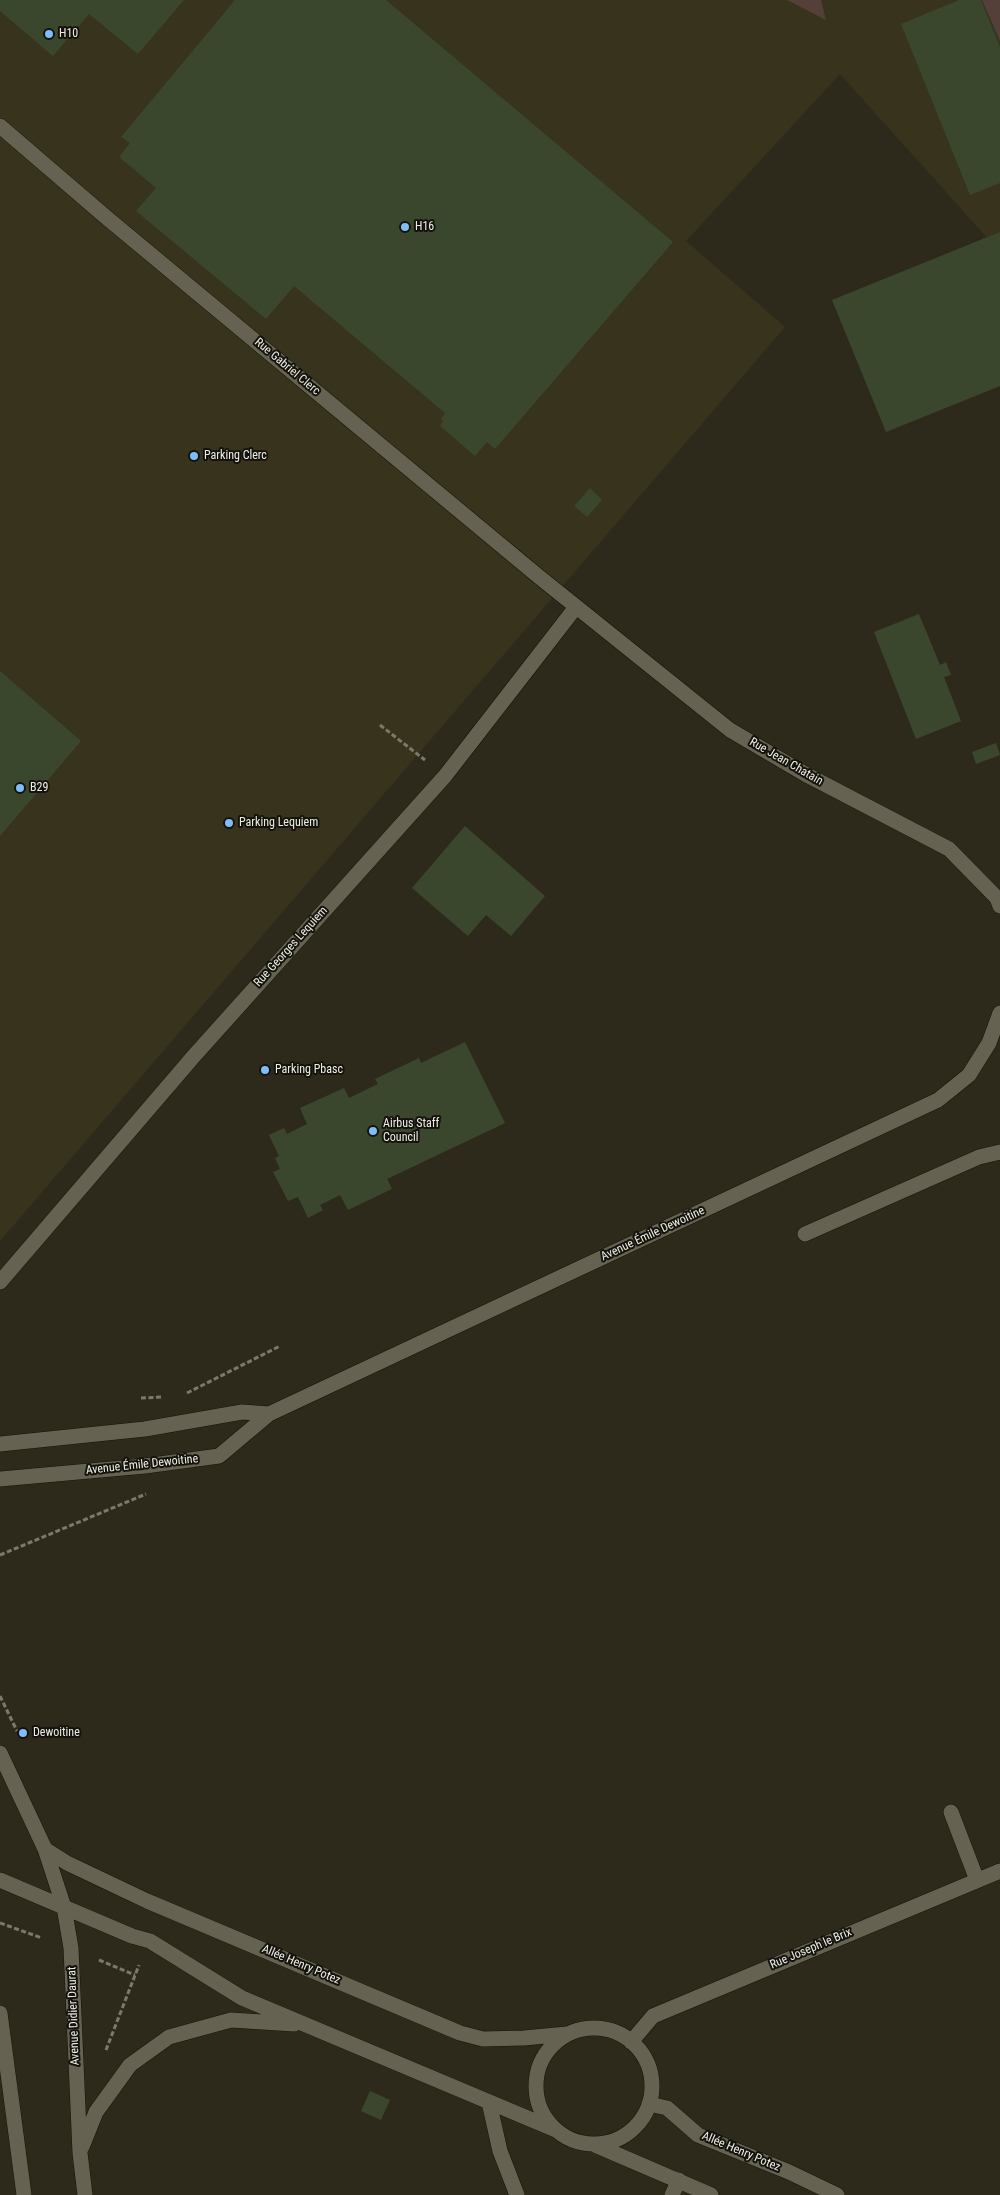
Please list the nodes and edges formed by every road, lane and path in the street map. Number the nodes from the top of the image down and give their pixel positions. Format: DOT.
graph roads {
  1 [pos="0,126"];
  2 [pos="576,607"];
  3 [pos="380,725"];
  4 [pos="445,776"];
  5 [pos="1000,906"];
  6 [pos="1000,1014"];
  7 [pos="1000,1152"];
  8 [pos="804,1234"];
  9 [pos="0,1282"];
  10 [pos="280,1346"];
  11 [pos="170,1397"];
  12 [pos="179,1397"];
  13 [pos="141,1398"];
  14 [pos="269,1414"];
  15 [pos="0,1444"];
  16 [pos="0,1479"];
  17 [pos="147,1486"];
  18 [pos="0,1555"];
  19 [pos="0,1696"];
  20 [pos="19,1736"];
  21 [pos="0,1753"];
  22 [pos="951,1812"];
  23 [pos="45,1849"];
  24 [pos="1000,1871"];
  25 [pos="0,1880"];
  26 [pos="977,1880"];
  27 [pos="64,1907"];
  28 [pos="0,1923"];
  29 [pos="28,1933"];
  30 [pos="0,2013"];
  31 [pos="308,2025"];
  32 [pos="567,2034"];
  33 [pos="631,2042"];
  34 [pos="489,2102"];
  35 [pos="649,2104"];
  36 [pos="556,2130"];
  37 [pos="594,2144"];
  38 [pos="80,2153"];
  39 [pos="678,2180"];
  40 [pos="24,2195"];
  41 [pos="85,2195"];
  42 [pos="517,2195"];
  43 [pos="672,2195"];
  44 [pos="712,2195"];
  45 [pos="837,2195"];
  1 -- 2 [label="street, Rue Gabriel Clerc"];
  2 -- 4 [label="street, Rue Georges Lequiem"];
  2 -- 5 [label="street, Rue Jean Chatain"];
  3 -- 4 [label="path"];
  4 -- 9 [label="street, Rue Georges Lequiem"];
  6 -- 14 [label="street, Avenue Émile Dewoitine"];
  7 -- 8 [label="street"];
  10 -- 12 [label="path"];
  11 -- 13 [label="path"];
  14 -- 15 [label="street, Avenue Émile Dewoitine"];
  14 -- 16 [label="street, Avenue Émile Dewoitine"];
  17 -- 18 [label="path"];
  19 -- 20 [label="path"];
  21 -- 23 [label="street, Avenue Didier Daurat"];
  22 -- 26 [label="street"];
  23 -- 27 [label="street, Avenue Didier Daurat"];
  23 -- 32 [label="street, Allée Henry Potez"];
  24 -- 26 [label="street, Rue Joseph le Brix"];
  25 -- 27 [label="street"];
  26 -- 33 [label="street, Rue Joseph le Brix"];
  27 -- 31 [label="street"];
  27 -- 38 [label="street, Avenue Didier Daurat"];
  28 -- 29 [label="path"];
  30 -- 40 [label="street"];
  31 -- 34 [label="street"];
  31 -- 38 [label="street"];
  32 -- 33 [label="street"];
  32 -- 36 [label="street"];
  33 -- 35 [label="street"];
  34 -- 36 [label="street"];
  34 -- 42 [label="street"];
  35 -- 37 [label="street"];
  35 -- 45 [label="street, Allée Henry Potez"];
  36 -- 37 [label="street"];
  37 -- 39 [label="street"];
  38 -- 41 [label="street, Avenue Didier Daurat"];
  39 -- 43 [label="street"];
  39 -- 44 [label="street"];
}
